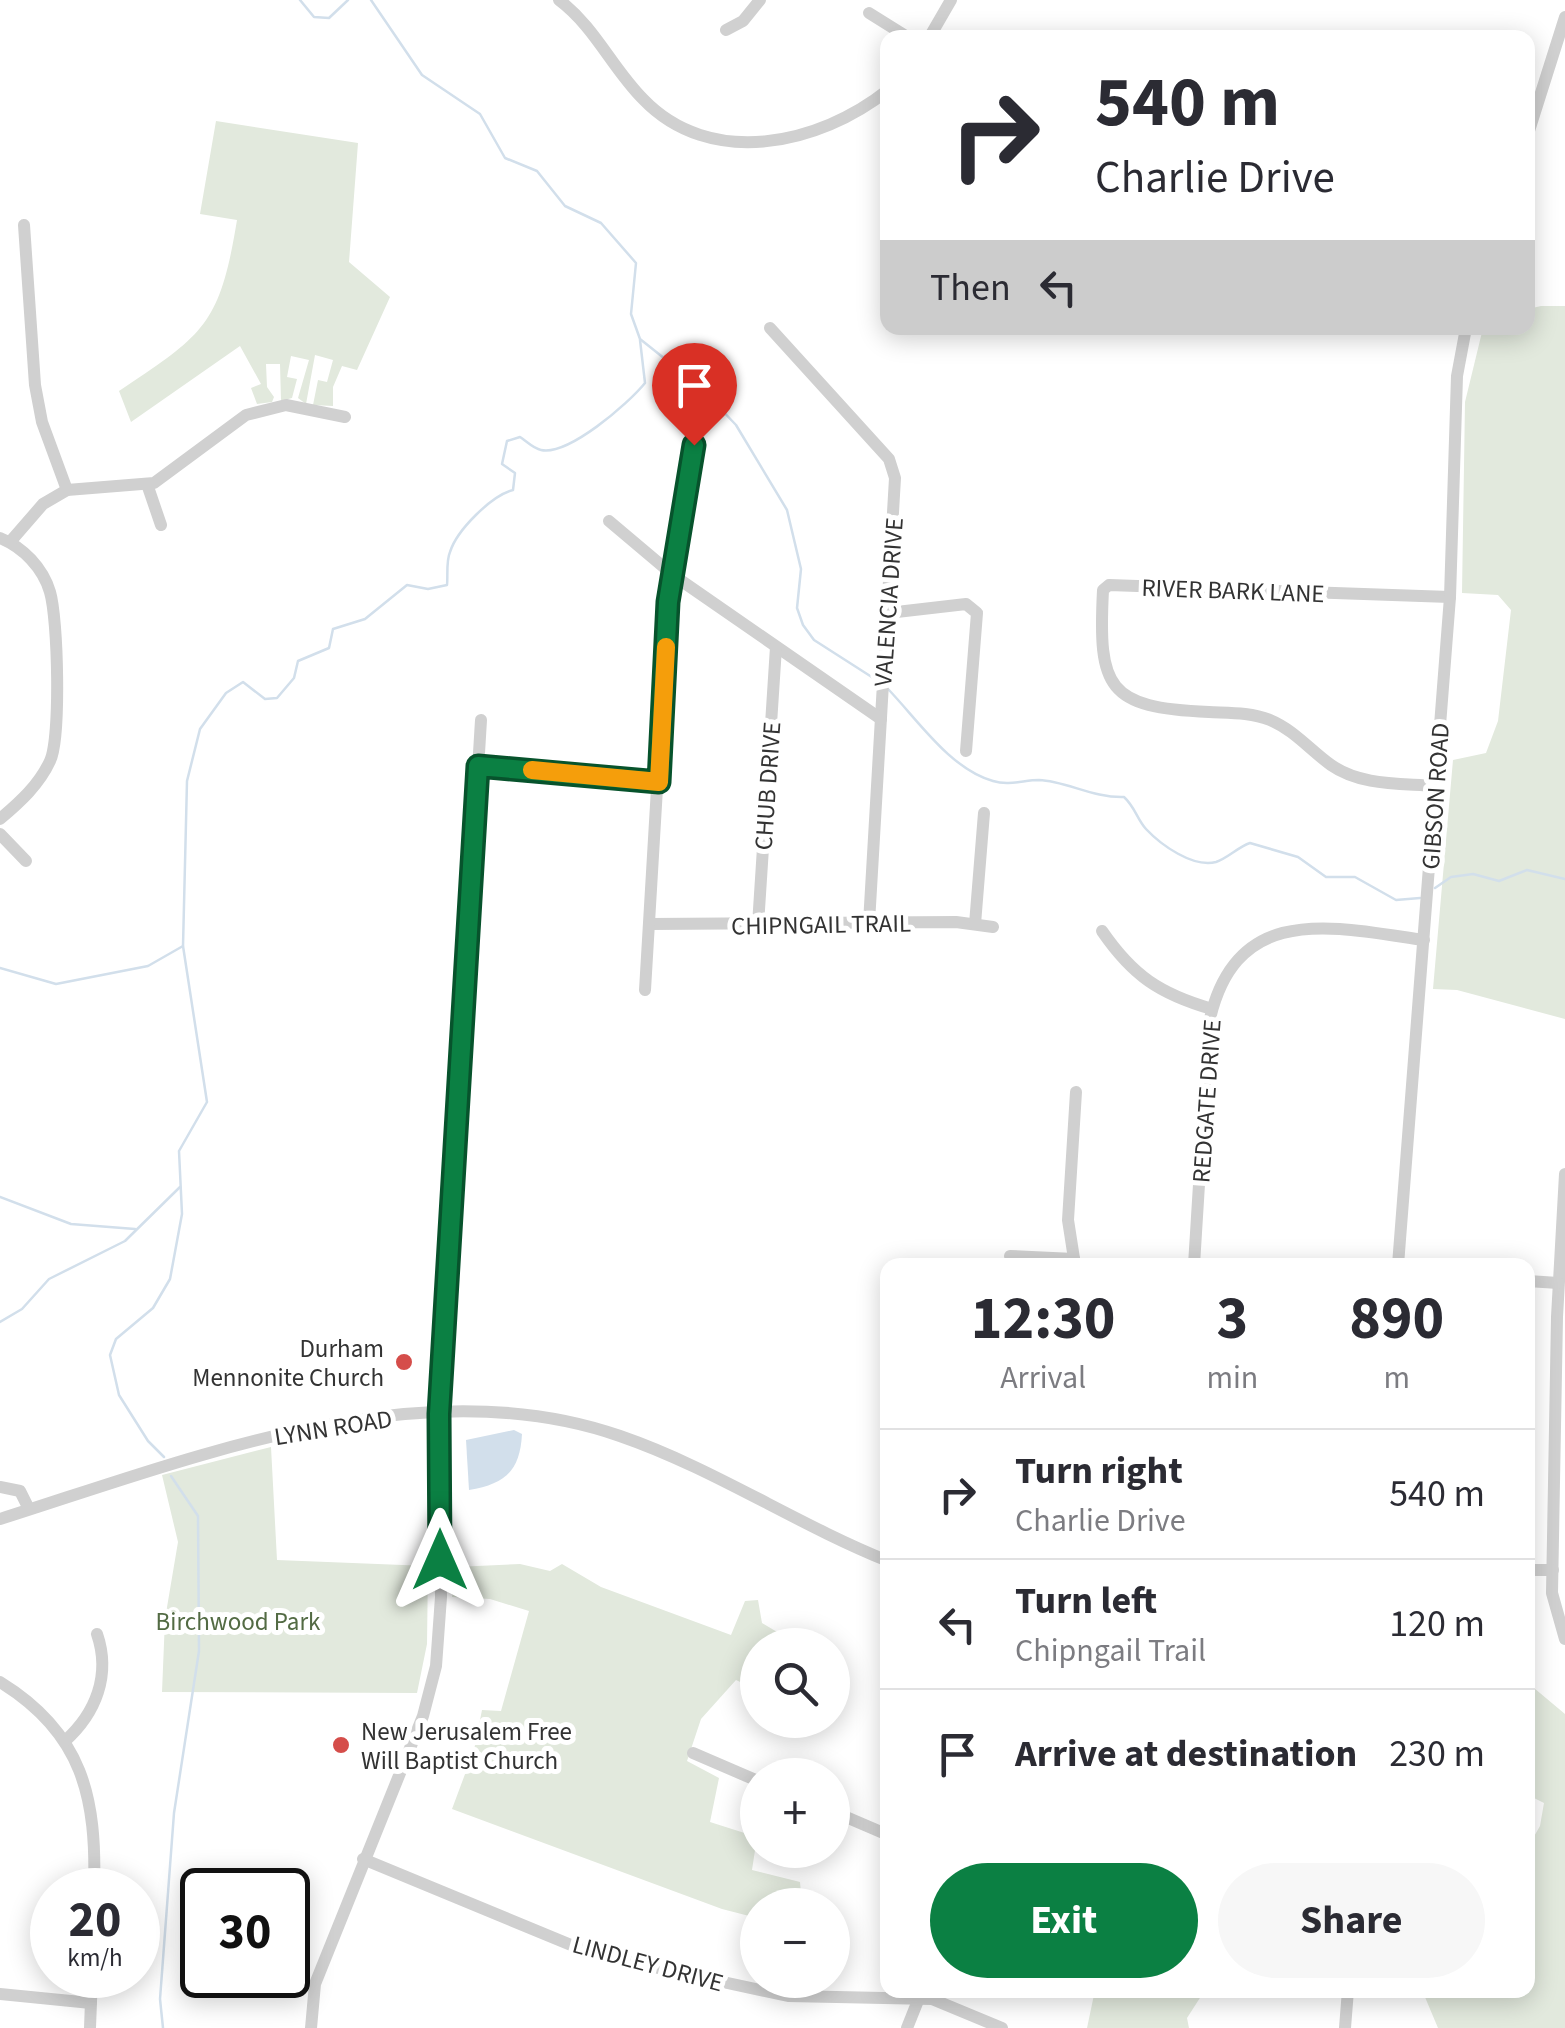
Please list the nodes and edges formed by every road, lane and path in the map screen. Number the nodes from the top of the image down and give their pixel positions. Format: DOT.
graph roads {
  1 [pos="559,0"];
  2 [pos="760,0"];
  3 [pos="951,0"];
  4 [pos="869,13"];
  5 [pos="1565,17"];
  6 [pos="726,30"];
  7 [pos="896,30"];
  8 [pos="934,30"];
  9 [pos="880,95"];
  10 [pos="1535,112"];
  11 [pos="24,225"];
  12 [pos="770,328"];
  13 [pos="1465,335"];
  14 [pos="345,417"];
  15 [pos="694,445"];
  16 [pos="147,484"];
  17 [pos="67,490"];
  18 [pos="610,521"];
  19 [pos="161,525"];
  20 [pos="5,540"];
  21 [pos="673,575"];
  22 [pos="1450,597"];
  23 [pos="888,613"];
  24 [pos="776,647"];
  25 [pos="881,719"];
  26 [pos="481,720"];
  27 [pos="966,751"];
  28 [pos="478,766"];
  29 [pos="659,782"];
  30 [pos="1435,786"];
  31 [pos="984,813"];
  32 [pos="0,818"];
  33 [pos="0,834"];
  34 [pos="26,861"];
  35 [pos="869,923"];
  36 [pos="649,924"];
  37 [pos="975,924"];
  38 [pos="758,925"];
  39 [pos="993,927"];
  40 [pos="1102,931"];
  41 [pos="1424,940"];
  42 [pos="645,990"];
  43 [pos="1212,1009"];
  44 [pos="1076,1092"];
  45 [pos="1565,1174"];
  46 [pos="1010,1256"];
  47 [pos="1031,1258"];
  48 [pos="1073,1258"];
  49 [pos="1194,1258"];
  50 [pos="1399,1258"];
  51 [pos="1535,1282"];
  52 [pos="1558,1283"];
  53 [pos="1560,1378"];
  54 [pos="439,1414"];
  55 [pos="0,1488"];
  56 [pos="29,1510"];
  57 [pos="0,1518"];
  58 [pos="880,1557"];
  59 [pos="1535,1570"];
  60 [pos="1553,1570"];
  61 [pos="97,1634"];
  62 [pos="1565,1639"];
  63 [pos="0,1682"];
  64 [pos="65,1741"];
  65 [pos="693,1753"];
  66 [pos="740,1773"];
  67 [pos="850,1818"];
  68 [pos="880,1831"];
  69 [pos="363,1858"];
  70 [pos="93,1868"];
  71 [pos="0,1994"];
  72 [pos="880,1995"];
  73 [pos="91,1998"];
  74 [pos="919,1998"];
  75 [pos="931,1998"];
  76 [pos="1347,1998"];
  77 [pos="91,2003"];
  78 [pos="90,2028"];
  79 [pos="311,2028"];
  80 [pos="907,2028"];
  81 [pos="1002,2028"];
  82 [pos="1345,2028"];
  1 -- 9 [label="street"];
  2 -- 6 [label="street"];
  3 -- 8 [label="street"];
  4 -- 7 [label="street"];
  5 -- 10 [label="street"];
  11 -- 17 [label="street"];
  12 -- 23 [label="street, VALENCIA DRIVE"];
  13 -- 22 [label="street, GIBSON ROAD"];
  14 -- 16 [label="street"];
  15 -- 21 [label="street"];
  16 -- 17 [label="street"];
  16 -- 19 [label="street"];
  17 -- 20 [label="street"];
  18 -- 21 [label="street"];
  20 -- 32 [label="street"];
  21 -- 24 [label="street"];
  21 -- 29 [label="street"];
  22 -- 30 [label="street, GIBSON ROAD"];
  22 -- 30 [label="street, RIVER BARK LANE"];
  23 -- 25 [label="street, VALENCIA DRIVE"];
  23 -- 27 [label="street"];
  24 -- 25 [label="street"];
  24 -- 38 [label="street, CHUB DRIVE"];
  25 -- 35 [label="street, VALENCIA DRIVE"];
  26 -- 28 [label="street"];
  28 -- 29 [label="street"];
  28 -- 54 [label="street"];
  29 -- 36 [label="street"];
  30 -- 41 [label="street, GIBSON ROAD"];
  31 -- 37 [label="street"];
  33 -- 34 [label="street"];
  35 -- 37 [label="street, CHIPNGAIL TRAIL"];
  35 -- 38 [label="street, CHIPNGAIL TRAIL"];
  36 -- 38 [label="street, CHIPNGAIL TRAIL"];
  36 -- 42 [label="street"];
  37 -- 39 [label="street, CHIPNGAIL TRAIL"];
  40 -- 43 [label="street"];
  41 -- 43 [label="street, REDGATE DRIVE"];
  41 -- 50 [label="street, GIBSON ROAD"];
  43 -- 49 [label="street, REDGATE DRIVE"];
  44 -- 48 [label="street"];
  45 -- 52 [label="street"];
  46 -- 47 [label="street"];
  51 -- 52 [label="street"];
  52 -- 53 [label="street"];
  53 -- 60 [label="street"];
  54 -- 56 [label="street, LYNN ROAD"];
  54 -- 58 [label="street, LYNN ROAD"];
  54 -- 69 [label="street"];
  55 -- 56 [label="street"];
  56 -- 57 [label="street, LYNN ROAD"];
  59 -- 60 [label="street"];
  60 -- 62 [label="street"];
  61 -- 64 [label="street"];
  63 -- 64 [label="street"];
  64 -- 70 [label="street"];
  65 -- 66 [label="street"];
  67 -- 68 [label="street"];
  69 -- 72 [label="street, LINDLEY DRIVE"];
  69 -- 79 [label="street"];
  71 -- 77 [label="street"];
  73 -- 77 [label="street"];
  74 -- 80 [label="street"];
  75 -- 81 [label="street, LINDLEY DRIVE"];
  76 -- 82 [label="street"];
  77 -- 78 [label="street"];
}
